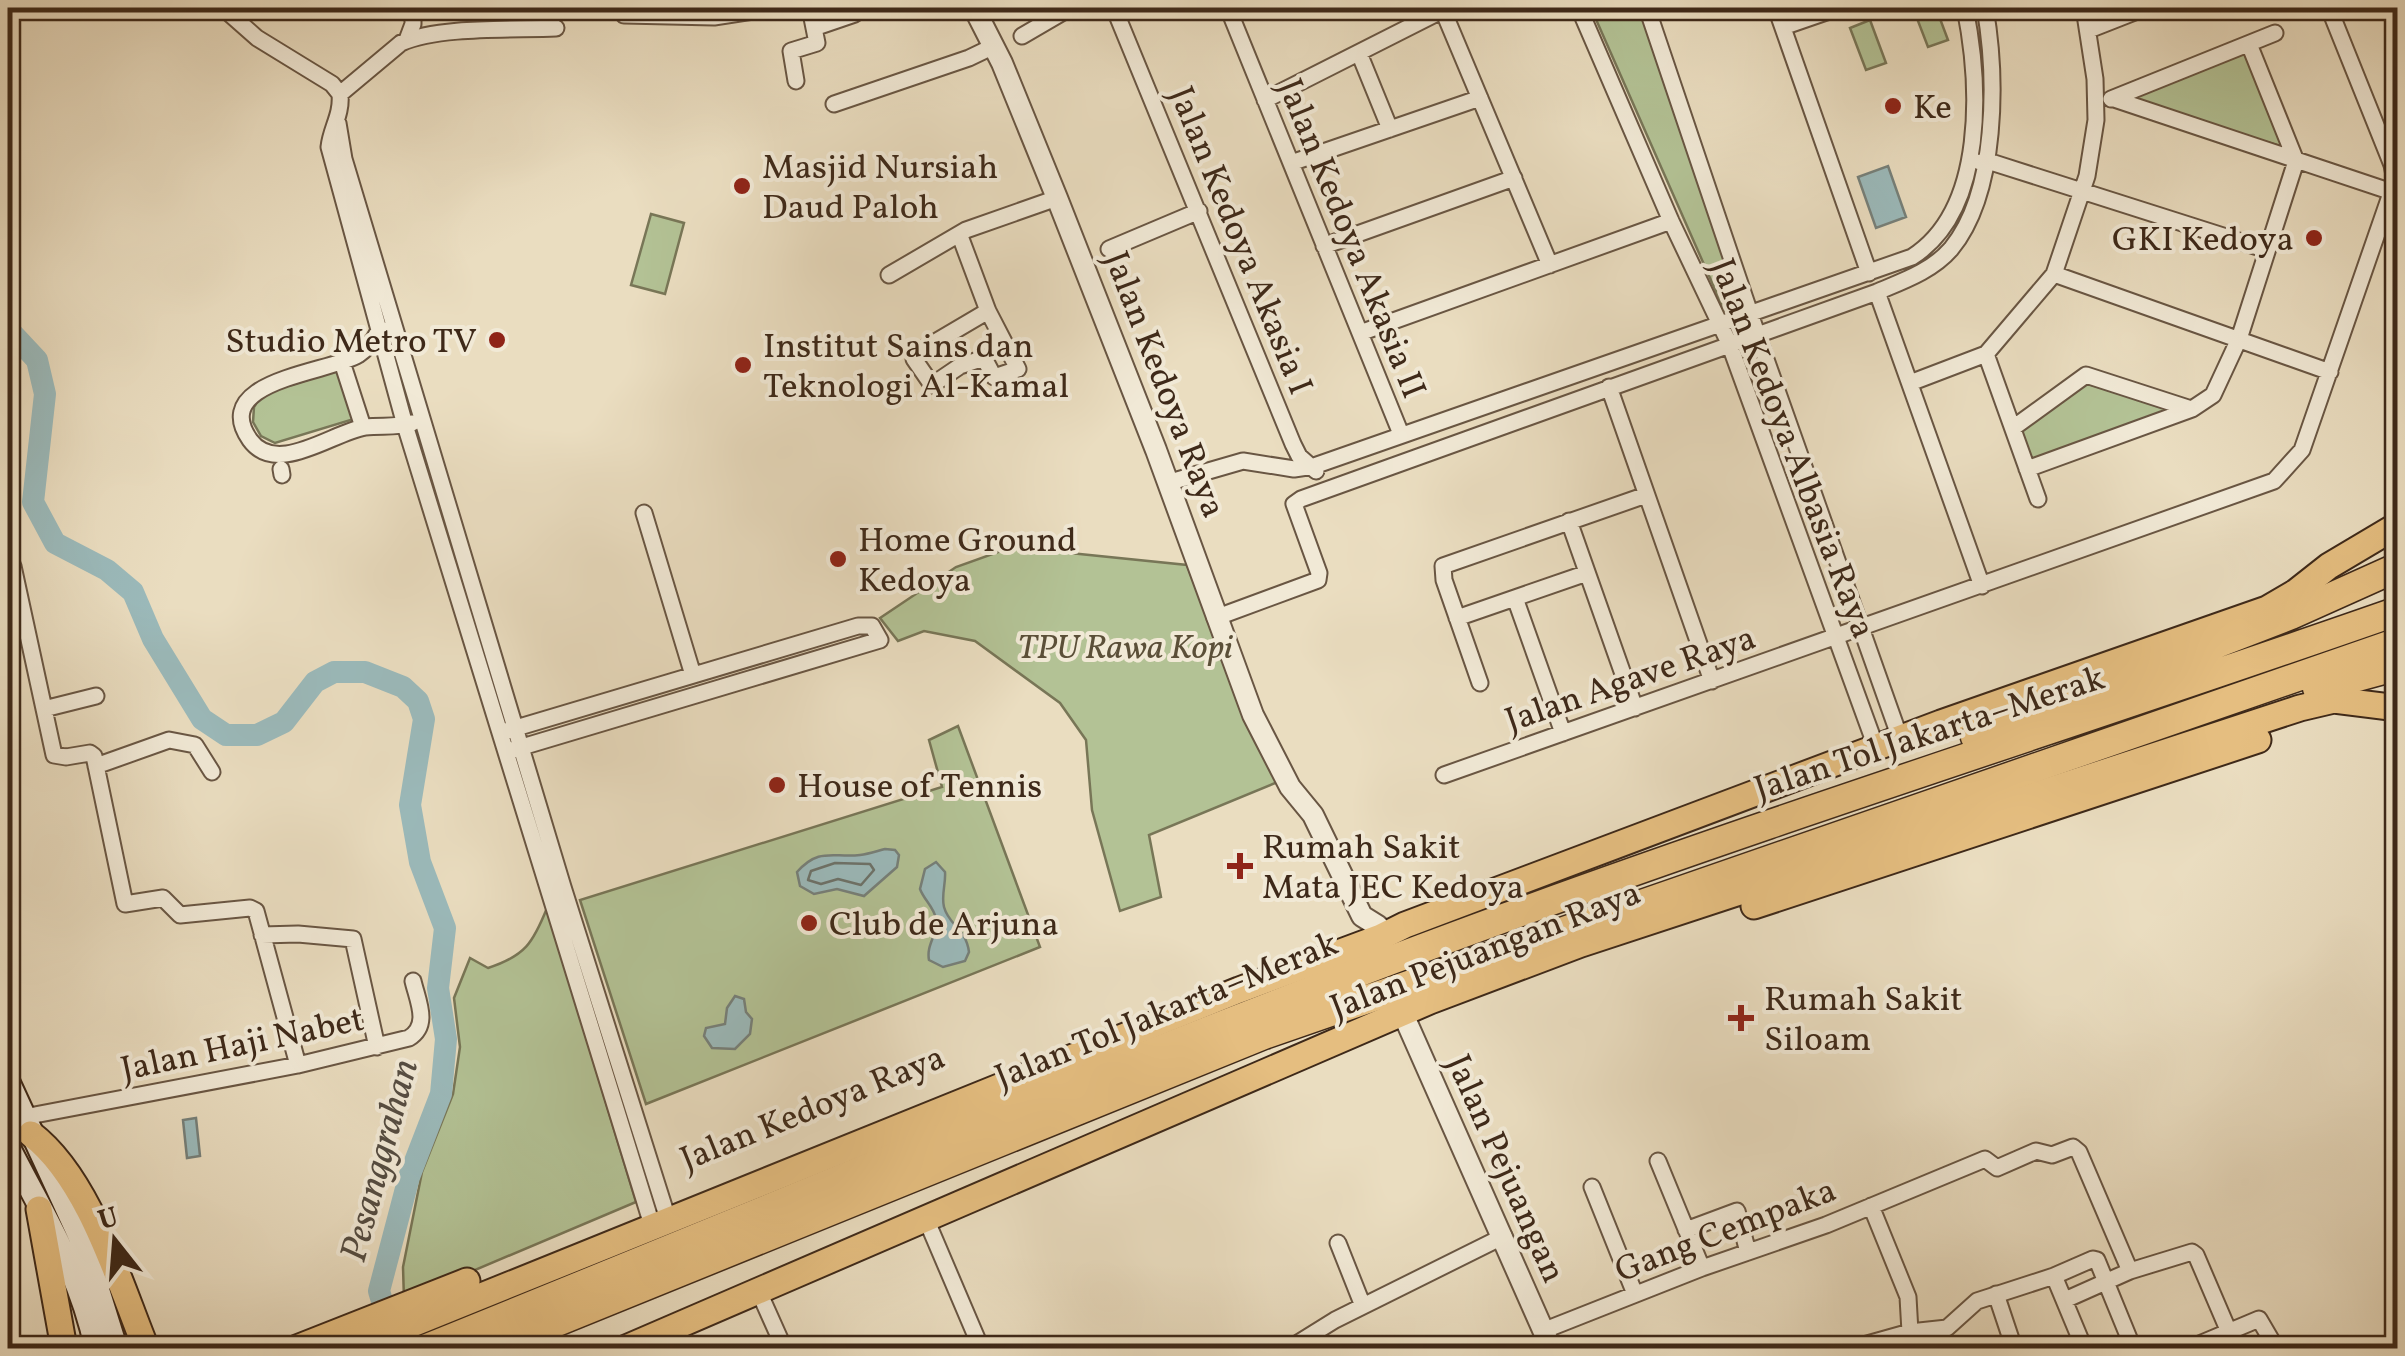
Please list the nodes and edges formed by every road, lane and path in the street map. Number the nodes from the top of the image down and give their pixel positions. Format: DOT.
graph roads {
  1 [pos="222,8"];
  2 [pos="413,8"];
  3 [pos="622,8"];
  4 [pos="773,8"];
  5 [pos="810,8"];
  6 [pos="854,8"];
  7 [pos="974,8"];
  8 [pos="1070,8"];
  9 [pos="1114,8"];
  10 [pos="1579,8"];
  11 [pos="1647,8"];
  12 [pos="1776,8"];
  13 [pos="1838,8"];
  14 [pos="1964,8"];
  15 [pos="1985,8"];
  16 [pos="2084,8"];
  17 [pos="2145,8"];
  18 [pos="2329,8"];
  19 [pos="1232,9"];
  20 [pos="1442,9"];
  21 [pos="714,12"];
  22 [pos="1783,27"];
  23 [pos="556,28"];
  24 [pos="814,28"];
  25 [pos="2089,30"];
  26 [pos="2275,33"];
  27 [pos="1022,36"];
  28 [pos="407,40"];
  29 [pos="2250,44"];
  30 [pos="994,46"];
  31 [pos="1358,53"];
  32 [pos="796,81"];
  33 [pos="340,94"];
  34 [pos="1480,98"];
  35 [pos="2106,99"];
  36 [pos="1265,100"];
  37 [pos="834,104"];
  38 [pos="1390,129"];
  39 [pos="1970,155"];
  40 [pos="1987,161"];
  41 [pos="2296,161"];
  42 [pos="1291,163"];
  43 [pos="1514,178"];
  44 [pos="2082,193"];
  45 [pos="2390,195"];
  46 [pos="1057,198"];
  47 [pos="1199,211"];
  48 [pos="1670,222"];
  49 [pos="960,236"];
  50 [pos="1324,246"];
  51 [pos="1109,249"];
  52 [pos="2267,250"];
  53 [pos="1550,264"];
  54 [pos="1869,273"];
  55 [pos="2054,274"];
  56 [pos="890,275"];
  57 [pos="1877,292"];
  58 [pos="988,311"];
  59 [pos="1750,313"];
  60 [pos="1720,324"];
  61 [pos="386,330"];
  62 [pos="1360,333"];
  63 [pos="1757,334"];
  64 [pos="2239,339"];
  65 [pos="1729,343"];
  66 [pos="1986,354"];
  67 [pos="342,362"];
  68 [pos="2330,372"];
  69 [pos="1910,383"];
  70 [pos="1609,388"];
  71 [pos="2192,409"];
  72 [pos="413,423"];
  73 [pos="363,427"];
  74 [pos="2012,428"];
  75 [pos="1401,434"];
  76 [pos="1314,466"];
  77 [pos="2027,469"];
  78 [pos="1168,482"];
  79 [pos="1323,488"];
  80 [pos="1646,494"];
  81 [pos="2038,499"];
  82 [pos="2398,508"];
  83 [pos="644,513"];
  84 [pos="1570,522"];
  85 [pos="2398,525"];
  86 [pos="8,561"];
  87 [pos="2328,566"];
  88 [pos="2398,568"];
  89 [pos="1587,572"];
  90 [pos="1982,586"];
  91 [pos="2398,592"];
  92 [pos="1515,598"];
  93 [pos="2398,611"];
  94 [pos="1215,618"];
  95 [pos="1457,618"];
  96 [pos="1860,629"];
  97 [pos="1836,638"];
  98 [pos="2398,642"];
  99 [pos="2398,666"];
  100 [pos="692,675"];
  101 [pos="1712,681"];
  102 [pos="1480,683"];
  103 [pos="2398,685"];
  104 [pos="2320,688"];
  105 [pos="96,696"];
  106 [pos="2135,703"];
  107 [pos="1635,708"];
  108 [pos="2398,708"];
  109 [pos="44,710"];
  110 [pos="2398,724"];
  111 [pos="509,730"];
  112 [pos="1563,733"];
  113 [pos="1888,743"];
  114 [pos="2099,746"];
  115 [pos="514,749"];
  116 [pos="96,766"];
  117 [pos="212,772"];
  118 [pos="1444,776"];
  119 [pos="1833,802"];
  120 [pos="1405,925"];
  121 [pos="1366,929"];
  122 [pos="262,934"];
  123 [pos="413,982"];
  124 [pos="1406,1021"];
  125 [pos="376,1046"];
  126 [pos="298,1065"];
  127 [pos="8,1081"];
  128 [pos="28,1126"];
  129 [pos="8,1146"];
  130 [pos="1658,1161"];
  131 [pos="1592,1188"];
  132 [pos="1871,1206"];
  133 [pos="39,1209"];
  134 [pos="658,1214"];
  135 [pos="929,1226"];
  136 [pos="1686,1230"];
  137 [pos="1504,1236"];
  138 [pos="1338,1244"];
  139 [pos="1748,1252"];
  140 [pos="1702,1268"];
  141 [pos="2130,1271"];
  142 [pos="2054,1276"];
  143 [pos="2104,1282"];
  144 [pos="1634,1294"];
  145 [pos="1996,1294"];
  146 [pos="762,1298"];
  147 [pos="2065,1300"];
  148 [pos="1363,1306"];
  149 [pos="1910,1332"];
  150 [pos="2229,1332"];
  151 [pos="1548,1340"];
  152 [pos="350,1342"];
  153 [pos="143,1344"];
  154 [pos="434,1346"];
  155 [pos="64,1348"];
  156 [pos="96,1348"];
  157 [pos="116,1348"];
  158 [pos="297,1348"];
  159 [pos="492,1348"];
  160 [pos="626,1348"];
  161 [pos="665,1348"];
  162 [pos="784,1348"];
  163 [pos="981,1348"];
  164 [pos="1290,1348"];
  165 [pos="1852,1348"];
  166 [pos="1917,1348"];
  167 [pos="2014,1348"];
  168 [pos="2084,1348"];
  169 [pos="2133,1348"];
  170 [pos="2190,1348"];
  171 [pos="2276,1348"];
  1 -- 33 [label="street"];
  2 -- 28 [label="street"];
  3 -- 21 [label="street"];
  4 -- 21 [label="street"];
  5 -- 24 [label="street"];
  6 -- 24 [label="street"];
  7 -- 30 [label="street, Jalan Kedoya Raya"];
  8 -- 27 [label="street"];
  9 -- 47 [label="street, Jalan Kedoya Akasia I"];
  10 -- 48 [label="street, Jalan Kedoya Albasia Raya"];
  11 -- 59 [label="street, Jalan Kedoya Albasia Raya"];
  12 -- 22 [label="street"];
  13 -- 22 [label="street"];
  14 -- 39 [label="street"];
  15 -- 40 [label="street"];
  16 -- 25 [label="street"];
  17 -- 25 [label="street"];
  18 -- 45 [label="street"];
  19 -- 36 [label="street, Jalan Kedoya Akasia II"];
  20 -- 31 [label="street"];
  20 -- 34 [label="street"];
  22 -- 54 [label="street"];
  23 -- 28 [label="street"];
  24 -- 32 [label="street"];
  25 -- 35 [label="street"];
  26 -- 29 [label="street"];
  28 -- 33 [label="street"];
  29 -- 35 [label="street"];
  29 -- 41 [label="street"];
  30 -- 37 [label="street"];
  30 -- 46 [label="street, Jalan Kedoya Raya"];
  31 -- 36 [label="street"];
  31 -- 38 [label="street"];
  33 -- 61 [label="street"];
  34 -- 38 [label="street"];
  34 -- 43 [label="street"];
  35 -- 41 [label="street"];
  35 -- 44 [label="street"];
  36 -- 42 [label="street, Jalan Kedoya Akasia II"];
  38 -- 42 [label="street"];
  39 -- 40 [label="street"];
  39 -- 54 [label="street"];
  40 -- 44 [label="street"];
  40 -- 57 [label="street"];
  41 -- 45 [label="street"];
  41 -- 52 [label="street"];
  42 -- 50 [label="street, Jalan Kedoya Akasia II"];
  43 -- 50 [label="street"];
  43 -- 53 [label="street"];
  44 -- 52 [label="street"];
  44 -- 55 [label="street"];
  45 -- 68 [label="street, Jalan Agave Raya"];
  46 -- 49 [label="street"];
  46 -- 78 [label="street, Jalan Kedoya Raya"];
  47 -- 51 [label="street"];
  47 -- 76 [label="street, Jalan Kedoya Akasia I"];
  48 -- 53 [label="street"];
  48 -- 60 [label="street, Jalan Kedoya Albasia Raya"];
  49 -- 56 [label="street"];
  49 -- 58 [label="street"];
  50 -- 62 [label="street, Jalan Kedoya Akasia II"];
  52 -- 64 [label="street"];
  53 -- 62 [label="street"];
  54 -- 59 [label="street"];
  55 -- 64 [label="street"];
  55 -- 66 [label="street"];
  57 -- 63 [label="street"];
  57 -- 69 [label="street"];
  58 -- 58 [label="street"];
  59 -- 60 [label="street"];
  59 -- 63 [label="street, Jalan Kedoya Albasia Raya"];
  60 -- 65 [label="street, Jalan Kedoya Albasia Raya"];
  60 -- 75 [label="street"];
  61 -- 67 [label="street"];
  61 -- 72 [label="street"];
  62 -- 75 [label="street, Jalan Kedoya Akasia II"];
  63 -- 65 [label="street"];
  63 -- 96 [label="street, Jalan Kedoya Albasia Raya"];
  64 -- 68 [label="street"];
  64 -- 71 [label="street"];
  65 -- 70 [label="street"];
  65 -- 97 [label="street, Jalan Kedoya Albasia Raya"];
  66 -- 69 [label="street"];
  66 -- 74 [label="street"];
  67 -- 73 [label="street"];
  67 -- 73 [label="street"];
  68 -- 90 [label="street, Jalan Agave Raya"];
  69 -- 90 [label="street"];
  70 -- 79 [label="street"];
  70 -- 80 [label="street"];
  71 -- 74 [label="street"];
  71 -- 77 [label="street"];
  72 -- 73 [label="street"];
  72 -- 111 [label="street"];
  74 -- 77 [label="street"];
  75 -- 76 [label="street"];
  76 -- 78 [label="street"];
  76 -- 79 [label="street, Jalan Kedoya Akasia I"];
  77 -- 81 [label="street"];
  78 -- 94 [label="street, Jalan Kedoya Raya"];
  79 -- 94 [label="street"];
  80 -- 84 [label="street"];
  80 -- 101 [label="street"];
  82 -- 87 [label="main road, Jalan Kedoya Raya"];
  83 -- 100 [label="street"];
  84 -- 89 [label="street"];
  84 -- 95 [label="street"];
  85 -- 87 [label="main road, Jalan Kedoya Raya"];
  86 -- 109 [label="street"];
  87 -- 113 [label="main road, Jalan Kedoya Raya"];
  88 -- 119 [label="highway"];
  89 -- 92 [label="street"];
  89 -- 107 [label="street"];
  90 -- 96 [label="street, Jalan Agave Raya"];
  91 -- 106 [label="highway"];
  92 -- 95 [label="street"];
  92 -- 112 [label="street"];
  93 -- 106 [label="highway, Jalan Tol Jakarta–Merak"];
  94 -- 121 [label="street, Jalan Kedoya Raya"];
  95 -- 102 [label="street"];
  96 -- 97 [label="street, Jalan Agave Raya"];
  96 -- 113 [label="street, Jalan Kedoya Albasia Raya"];
  97 -- 101 [label="street, Jalan Agave Raya"];
  97 -- 113 [label="street, Jalan Kedoya Albasia Raya"];
  98 -- 114 [label="highway, Jalan Tol Jakarta–Merak"];
  99 -- 104 [label="highway"];
  100 -- 111 [label="street"];
  100 -- 115 [label="street"];
  101 -- 107 [label="street, Jalan Agave Raya"];
  103 -- 104 [label="highway"];
  104 -- 114 [label="highway"];
  105 -- 109 [label="street"];
  106 -- 119 [label="highway, Jalan Tol Jakarta–Merak"];
  107 -- 112 [label="street, Jalan Agave Raya"];
  108 -- 124 [label="main road, Jalan Pejuangan Raya"];
  109 -- 116 [label="street"];
  110 -- 124 [label="main road, Jalan Pejuangan Raya"];
  111 -- 115 [label="street"];
  112 -- 118 [label="street, Jalan Agave Raya"];
  113 -- 120 [label="main road, Jalan Kedoya Raya"];
  114 -- 159 [label="highway, Jalan Tol Jakarta–Merak"];
  115 -- 134 [label="street"];
  116 -- 117 [label="street"];
  116 -- 122 [label="street"];
  119 -- 154 [label="highway, Jalan Tol Jakarta–Merak"];
  120 -- 121 [label="main road, Jalan Kedoya Raya"];
  120 -- 134 [label="main road, Jalan Kedoya Raya"];
  121 -- 134 [label="main road, Jalan Kedoya Raya"];
  122 -- 125 [label="street"];
  122 -- 126 [label="street"];
  123 -- 125 [label="street, Jalan Haji Nabet"];
  124 -- 135 [label="main road, Jalan Pejuangan Raya"];
  124 -- 137 [label="street, Jalan Pejuangan"];
  125 -- 126 [label="street, Jalan Haji Nabet"];
  126 -- 128 [label="street, Jalan Haji Nabet"];
  127 -- 128 [label="main road"];
  128 -- 153 [label="main road"];
  128 -- 157 [label="main road"];
  129 -- 133 [label="main road"];
  130 -- 136 [label="street"];
  131 -- 144 [label="street"];
  132 -- 139 [label="street, Gang Cempaka"];
  132 -- 141 [label="street, Gang Cempaka"];
  132 -- 149 [label="street, Gang Cempaka"];
  133 -- 155 [label="main road"];
  133 -- 156 [label="main road"];
  134 -- 152 [label="main road, Jalan Kedoya Raya"];
  135 -- 146 [label="main road, Jalan Pejuangan Raya"];
  135 -- 163 [label="street"];
  136 -- 139 [label="street"];
  136 -- 140 [label="street"];
  137 -- 148 [label="street"];
  137 -- 151 [label="street, Jalan Pejuangan"];
  138 -- 148 [label="street"];
  139 -- 140 [label="street, Gang Cempaka"];
  140 -- 144 [label="street, Gang Cempaka"];
  141 -- 143 [label="street"];
  141 -- 150 [label="street"];
  142 -- 143 [label="street"];
  142 -- 145 [label="street"];
  142 -- 147 [label="street"];
  143 -- 147 [label="street"];
  143 -- 169 [label="street"];
  144 -- 151 [label="street, Gang Cempaka"];
  145 -- 149 [label="street"];
  145 -- 167 [label="street"];
  146 -- 160 [label="main road, Jalan Pejuangan Raya"];
  146 -- 161 [label="main road, Jalan Pejuangan Raya"];
  146 -- 162 [label="street"];
  147 -- 168 [label="street"];
  148 -- 164 [label="street"];
  149 -- 165 [label="street"];
  149 -- 166 [label="street, Gang Cempaka"];
  150 -- 170 [label="street"];
  150 -- 171 [label="street"];
  152 -- 158 [label="main road, Jalan Kedoya Raya"];
}
